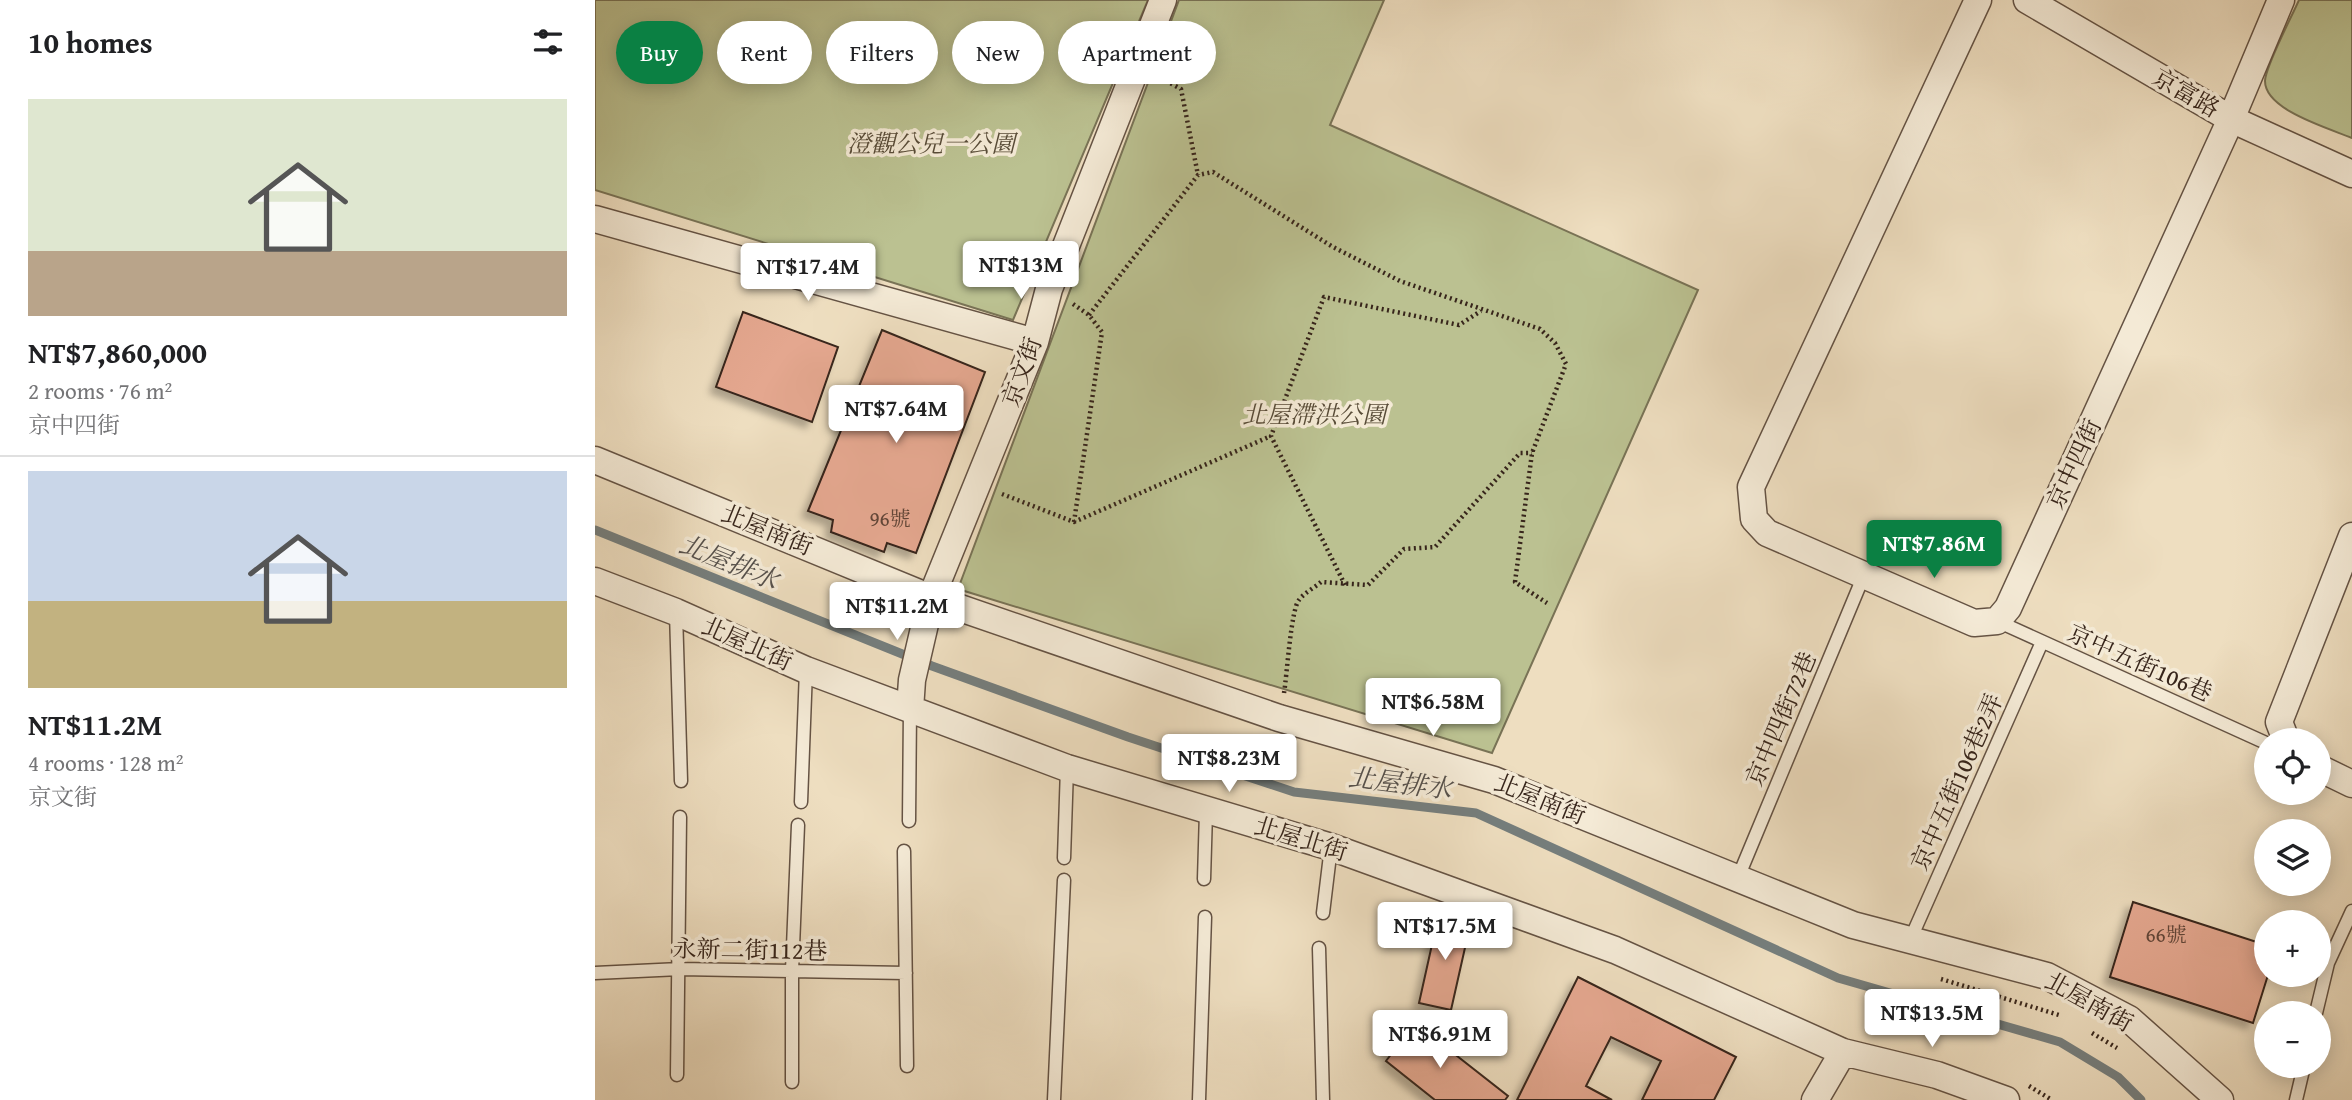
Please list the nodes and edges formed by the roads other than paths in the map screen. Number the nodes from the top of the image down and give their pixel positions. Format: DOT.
graph roads {
  1 [pos="1163,0"];
  2 [pos="1978,0"];
  3 [pos="2027,0"];
  4 [pos="2281,0"];
  5 [pos="2231,120"];
  6 [pos="2352,174"];
  7 [pos="595,219"];
  8 [pos="1035,342"];
  9 [pos="595,460"];
  10 [pos="2352,536"];
  11 [pos="1864,575"];
  12 [pos="595,580"];
  13 [pos="929,607"];
  14 [pos="675,612"];
  15 [pos="1997,621"];
  16 [pos="2042,642"];
  17 [pos="806,670"];
  18 [pos="909,709"];
  19 [pos="2281,728"];
  20 [pos="2254,738"];
  21 [pos="1067,768"];
  22 [pos="2331,774"];
  23 [pos="681,781"];
  24 [pos="2352,784"];
  25 [pos="801,802"];
  26 [pos="1206,812"];
  27 [pos="680,817"];
  28 [pos="908,821"];
  29 [pos="798,825"];
  30 [pos="1331,846"];
  31 [pos="904,851"];
  32 [pos="1064,858"];
  33 [pos="1204,879"];
  34 [pos="1064,880"];
  35 [pos="1737,880"];
  36 [pos="2352,911"];
  37 [pos="1322,913"];
  38 [pos="1205,917"];
  39 [pos="1911,938"];
  40 [pos="1319,948"];
  41 [pos="680,969"];
  42 [pos="792,971"];
  43 [pos="595,973"];
  44 [pos="906,973"];
  45 [pos="2319,1001"];
  46 [pos="1843,1052"];
  47 [pos="907,1066"];
  48 [pos="677,1075"];
  49 [pos="2301,1078"];
  50 [pos="792,1082"];
  51 [pos="1054,1100"];
  52 [pos="1199,1100"];
  53 [pos="1323,1100"];
  54 [pos="1815,1100"];
  55 [pos="2006,1100"];
  56 [pos="2220,1100"];
  57 [pos="2296,1100"];
  1 -- 8 [label="street, 京文街"];
  2 -- 11 [label="street"];
  3 -- 5 [label="street, 京富路"];
  4 -- 5 [label="street, 京中四街"];
  5 -- 6 [label="street, 京富路"];
  5 -- 15 [label="street, 京中四街"];
  7 -- 8 [label="street"];
  8 -- 13 [label="street, 京文街"];
  9 -- 13 [label="street, 北屋南街"];
  10 -- 19 [label="street"];
  11 -- 15 [label="street"];
  11 -- 35 [label="lane, 京中四街72巷"];
  12 -- 14 [label="street, 北屋北街"];
  13 -- 18 [label="street, 京文街"];
  13 -- 35 [label="street, 北屋南街"];
  14 -- 17 [label="street, 北屋北街"];
  14 -- 23 [label="lane"];
  15 -- 16 [label="lane, 京中五街106巷"];
  16 -- 20 [label="lane, 京中五街106巷"];
  16 -- 39 [label="lane, 京中五街106巷2弄"];
  17 -- 18 [label="street, 北屋北街"];
  17 -- 25 [label="lane"];
  18 -- 21 [label="street, 北屋北街"];
  18 -- 28 [label="lane"];
  21 -- 26 [label="street, 北屋北街"];
  21 -- 32 [label="lane"];
  22 -- 24 [label="street"];
  26 -- 30 [label="street, 北屋北街"];
  26 -- 33 [label="lane"];
  27 -- 41 [label="lane"];
  29 -- 42 [label="lane"];
  30 -- 37 [label="lane"];
  30 -- 46 [label="street, 北屋北街"];
  31 -- 44 [label="lane"];
  34 -- 51 [label="lane"];
  35 -- 39 [label="street, 北屋南街"];
  36 -- 45 [label="lane"];
  38 -- 52 [label="lane"];
  39 -- 56 [label="street, 北屋南街"];
  40 -- 53 [label="lane"];
  41 -- 42 [label="lane, 永新二街112巷"];
  41 -- 43 [label="lane, 永新二街112巷"];
  41 -- 48 [label="lane"];
  42 -- 44 [label="lane, 永新二街112巷"];
  42 -- 50 [label="lane"];
  44 -- 47 [label="lane"];
  46 -- 54 [label="street"];
  46 -- 55 [label="street, 北屋北街"];
  49 -- 57 [label="lane"];
}
